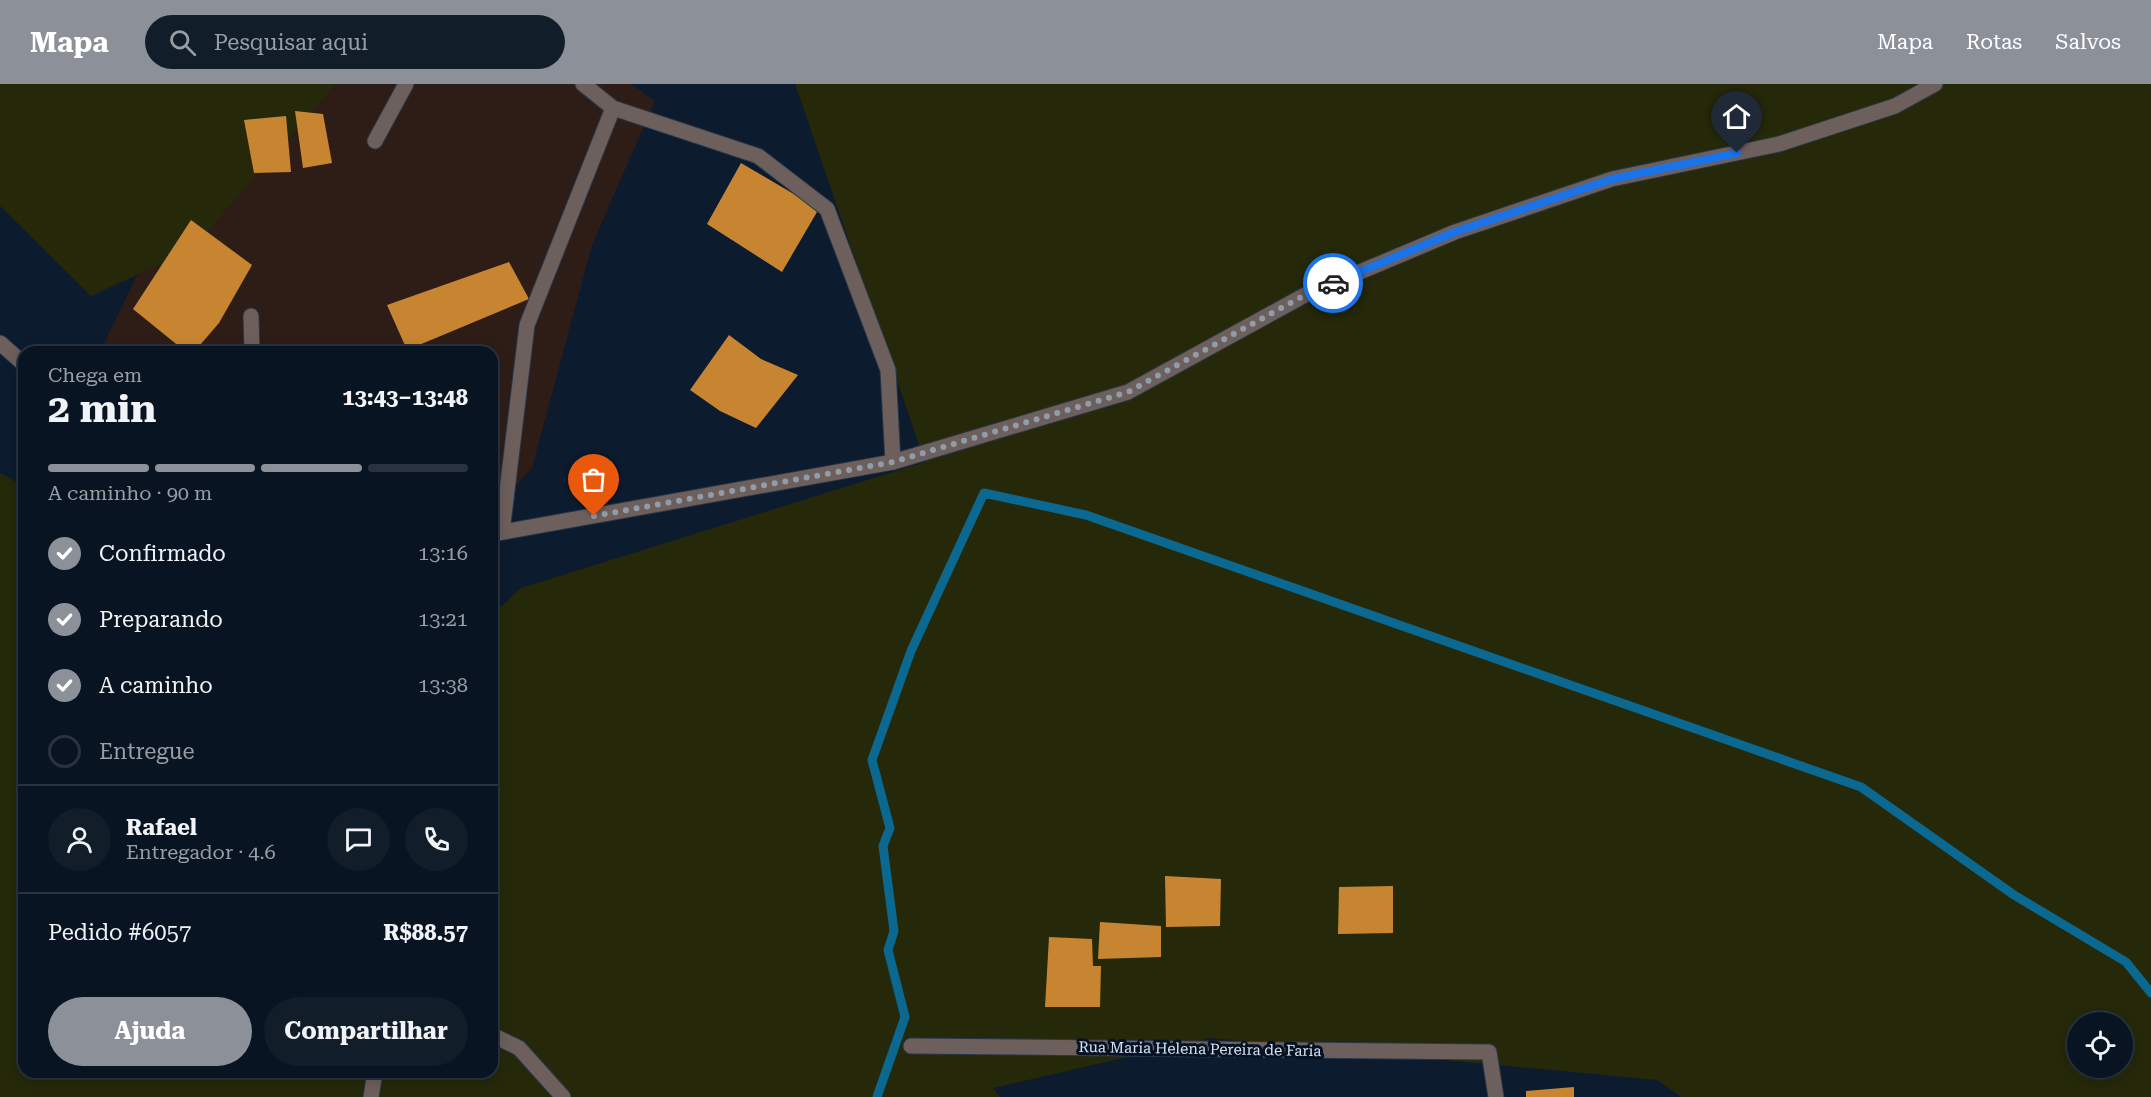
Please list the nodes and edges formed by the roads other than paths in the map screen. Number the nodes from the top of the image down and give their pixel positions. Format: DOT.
graph roads {
  1 [pos="406,84"];
  2 [pos="583,84"];
  3 [pos="1935,84"];
  4 [pos="613,108"];
  5 [pos="375,141"];
  6 [pos="251,316"];
  7 [pos="0,343"];
  8 [pos="252,346"];
  9 [pos="18,359"];
  10 [pos="893,462"];
  11 [pos="498,526"];
  12 [pos="498,533"];
  13 [pos="498,1038"];
  14 [pos="911,1046"];
  15 [pos="374,1078"];
  16 [pos="371,1097"];
  17 [pos="563,1097"];
  18 [pos="1496,1097"];
  1 -- 5 [label="street"];
  2 -- 4 [label="street"];
  3 -- 10 [label="street"];
  4 -- 10 [label="street"];
  4 -- 11 [label="street"];
  6 -- 8 [label="street"];
  7 -- 9 [label="street"];
  10 -- 12 [label="street"];
  13 -- 17 [label="street"];
  14 -- 18 [label="street, Rua Maria Helena Pereira de Faria"];
  15 -- 16 [label="street"];
}
